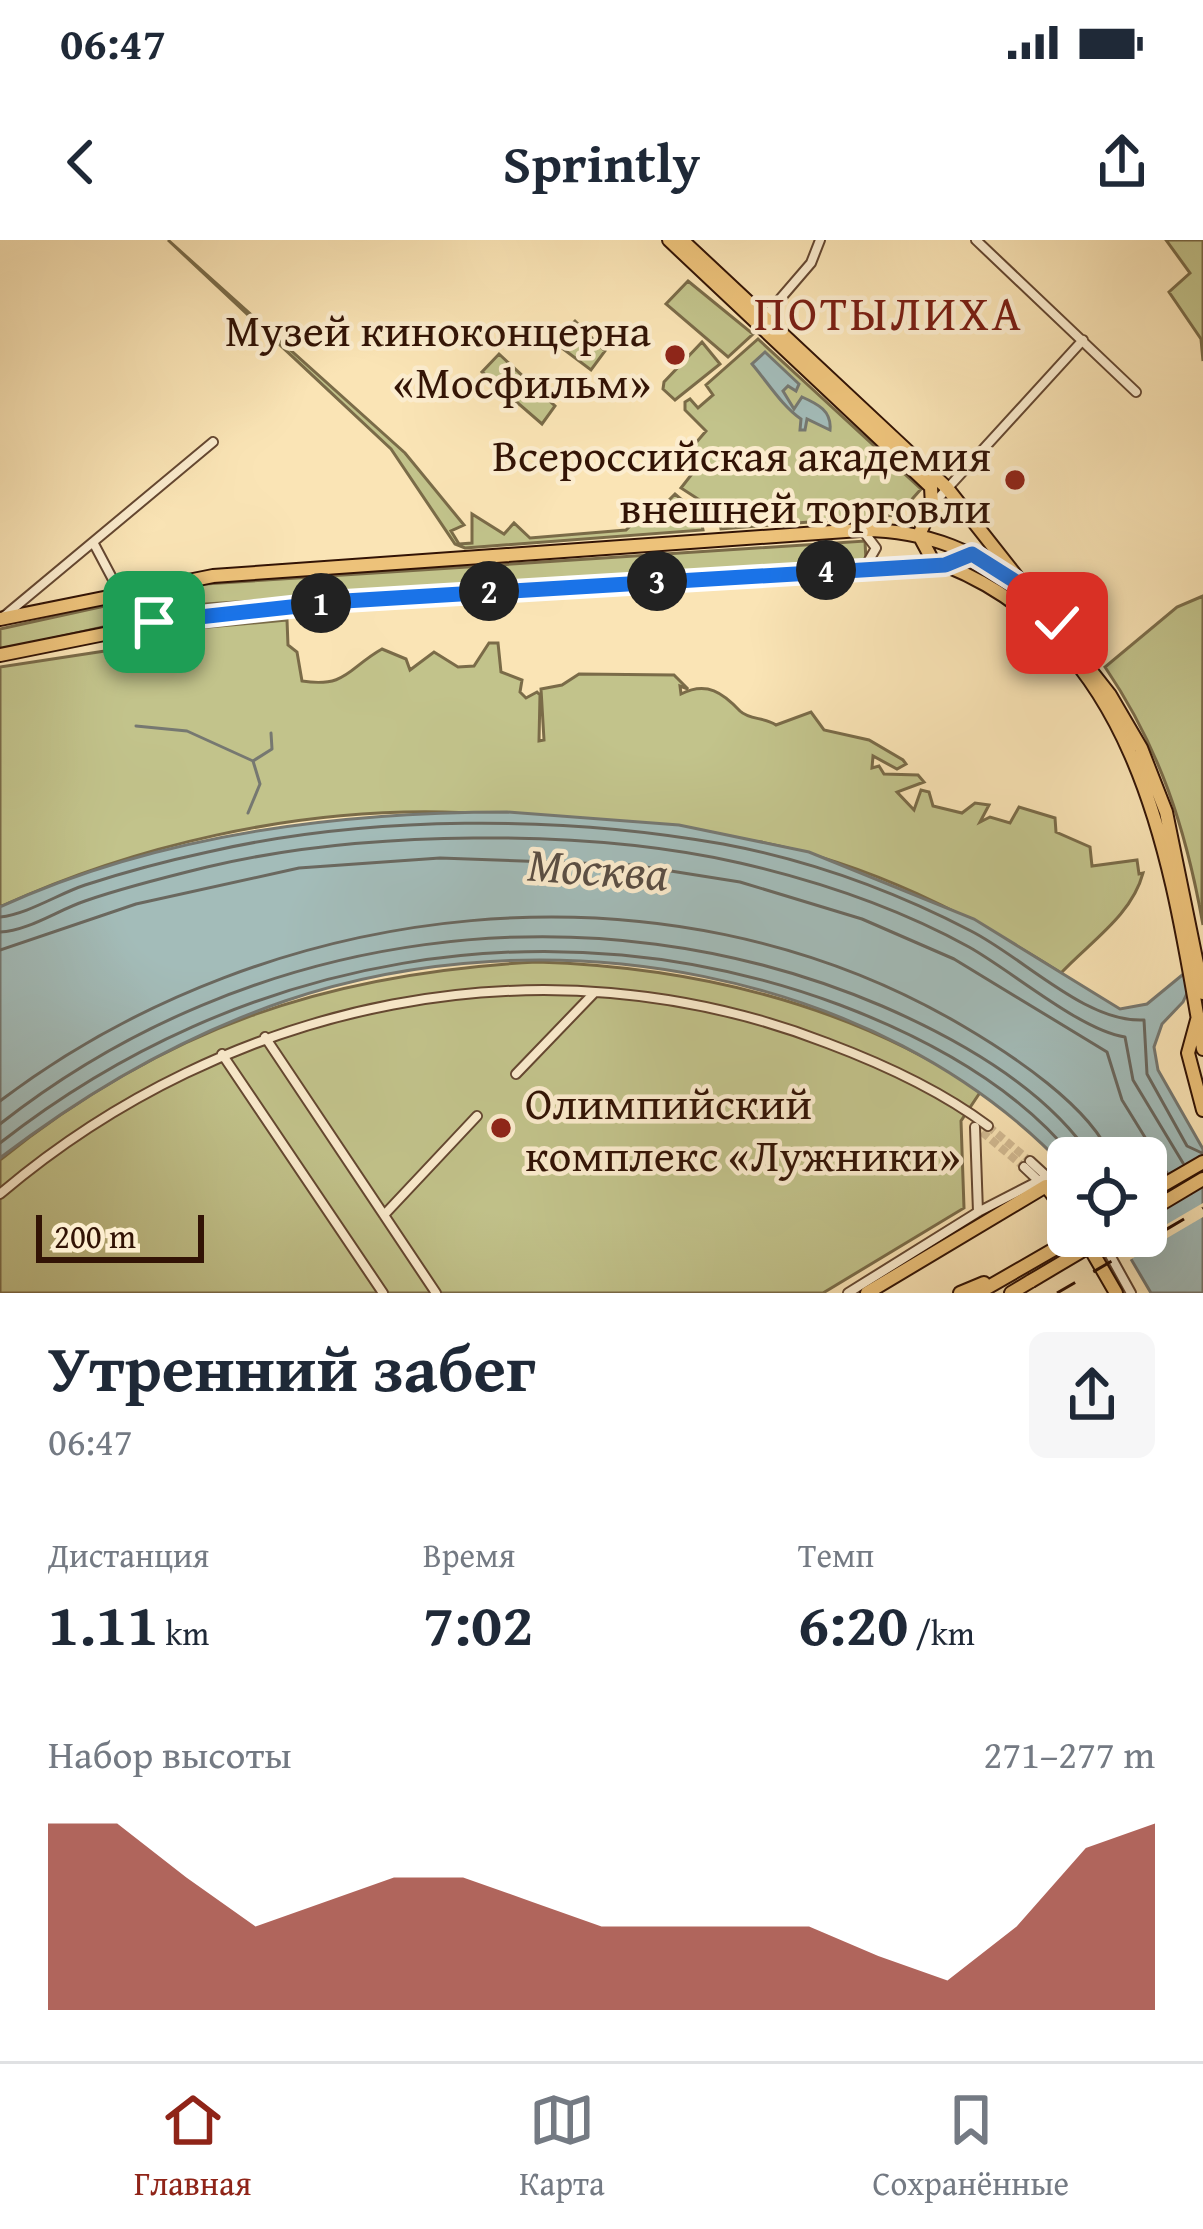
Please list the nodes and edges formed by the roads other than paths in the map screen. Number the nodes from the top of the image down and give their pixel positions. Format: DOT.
graph roads {
  1 [pos="669,240"];
  2 [pos="682,240"];
  3 [pos="820,240"];
  4 [pos="976,240"];
  5 [pos="762,320"];
  6 [pos="1083,340"];
  7 [pos="1136,392"];
  8 [pos="213,442"];
  9 [pos="947,488"];
  10 [pos="959,502"];
  11 [pos="929,509"];
  12 [pos="979,526"];
  13 [pos="860,530"];
  14 [pos="884,530"];
  15 [pos="919,535"];
  16 [pos="93,542"];
  17 [pos="972,554"];
  18 [pos="939,564"];
  19 [pos="864,567"];
  20 [pos="1032,592"];
  21 [pos="122,596"];
  22 [pos="1046,617"];
  23 [pos="1,618"];
  24 [pos="0,655"];
  25 [pos="595,992"];
  26 [pos="1199,999"];
  27 [pos="1198,1019"];
  28 [pos="265,1037"];
  29 [pos="1203,1049"];
  30 [pos="222,1054"];
  31 [pos="516,1074"];
  32 [pos="1203,1110"];
  33 [pos="477,1116"];
  34 [pos="1203,1162"];
  35 [pos="1027,1164"];
  36 [pos="1203,1179"];
  37 [pos="1047,1181"];
  38 [pos="1167,1183"];
  39 [pos="0,1194"];
  40 [pos="1025,1198"];
  41 [pos="1167,1200"];
  42 [pos="996,1203"];
  43 [pos="978,1212"];
  44 [pos="384,1215"];
  45 [pos="1047,1254"];
  46 [pos="1069,1257"];
  47 [pos="1093,1257"];
  48 [pos="1113,1257"];
  49 [pos="1019,1270"];
  50 [pos="383,1293"];
  51 [pos="436,1293"];
  52 [pos="848,1293"];
  53 [pos="866,1293"];
  54 [pos="961,1293"];
  55 [pos="978,1293"];
  56 [pos="1010,1293"];
  57 [pos="1116,1293"];
  58 [pos="1131,1293"];
  1 -- 5 [label="main road"];
  2 -- 5 [label="main road"];
  3 -- 5 [label="street"];
  4 -- 6 [label="street"];
  5 -- 9 [label="main road"];
  5 -- 11 [label="main road"];
  6 -- 7 [label="street"];
  6 -- 9 [label="street"];
  8 -- 16 [label="street"];
  9 -- 10 [label="main road"];
  9 -- 11 [label="street"];
  10 -- 11 [label="main road"];
  10 -- 12 [label="main road"];
  11 -- 14 [label="main road"];
  11 -- 15 [label="main road"];
  12 -- 17 [label="main road"];
  12 -- 20 [label="main road"];
  13 -- 14 [label="main road"];
  13 -- 19 [label="street"];
  13 -- 21 [label="main road"];
  14 -- 15 [label="main road"];
  15 -- 17 [label="main road"];
  15 -- 18 [label="main road"];
  16 -- 21 [label="street"];
  16 -- 23 [label="street"];
  17 -- 18 [label="main road"];
  17 -- 20 [label="main road"];
  18 -- 19 [label="main road"];
  18 -- 22 [label="main road"];
  19 -- 24 [label="main road"];
  20 -- 22 [label="main road"];
  21 -- 23 [label="main road"];
  22 -- 26 [label="main road"];
  25 -- 28 [label="street"];
  25 -- 31 [label="street"];
  25 -- 43 [label="street"];
  26 -- 27 [label="main road"];
  27 -- 29 [label="main road"];
  27 -- 32 [label="main road"];
  28 -- 30 [label="street"];
  28 -- 44 [label="street"];
  30 -- 39 [label="street"];
  30 -- 50 [label="street"];
  33 -- 44 [label="street"];
  34 -- 38 [label="main road"];
  35 -- 37 [label="street"];
  36 -- 41 [label="main road"];
  37 -- 40 [label="main road"];
  37 -- 42 [label="street"];
  40 -- 42 [label="street"];
  40 -- 53 [label="main road"];
  42 -- 43 [label="street"];
  43 -- 52 [label="street"];
  44 -- 51 [label="street"];
  45 -- 49 [label="main road"];
  46 -- 56 [label="main road, bridge"];
  47 -- 57 [label="main road"];
  48 -- 58 [label="street"];
  49 -- 54 [label="main road"];
  49 -- 55 [label="main road"];
}
